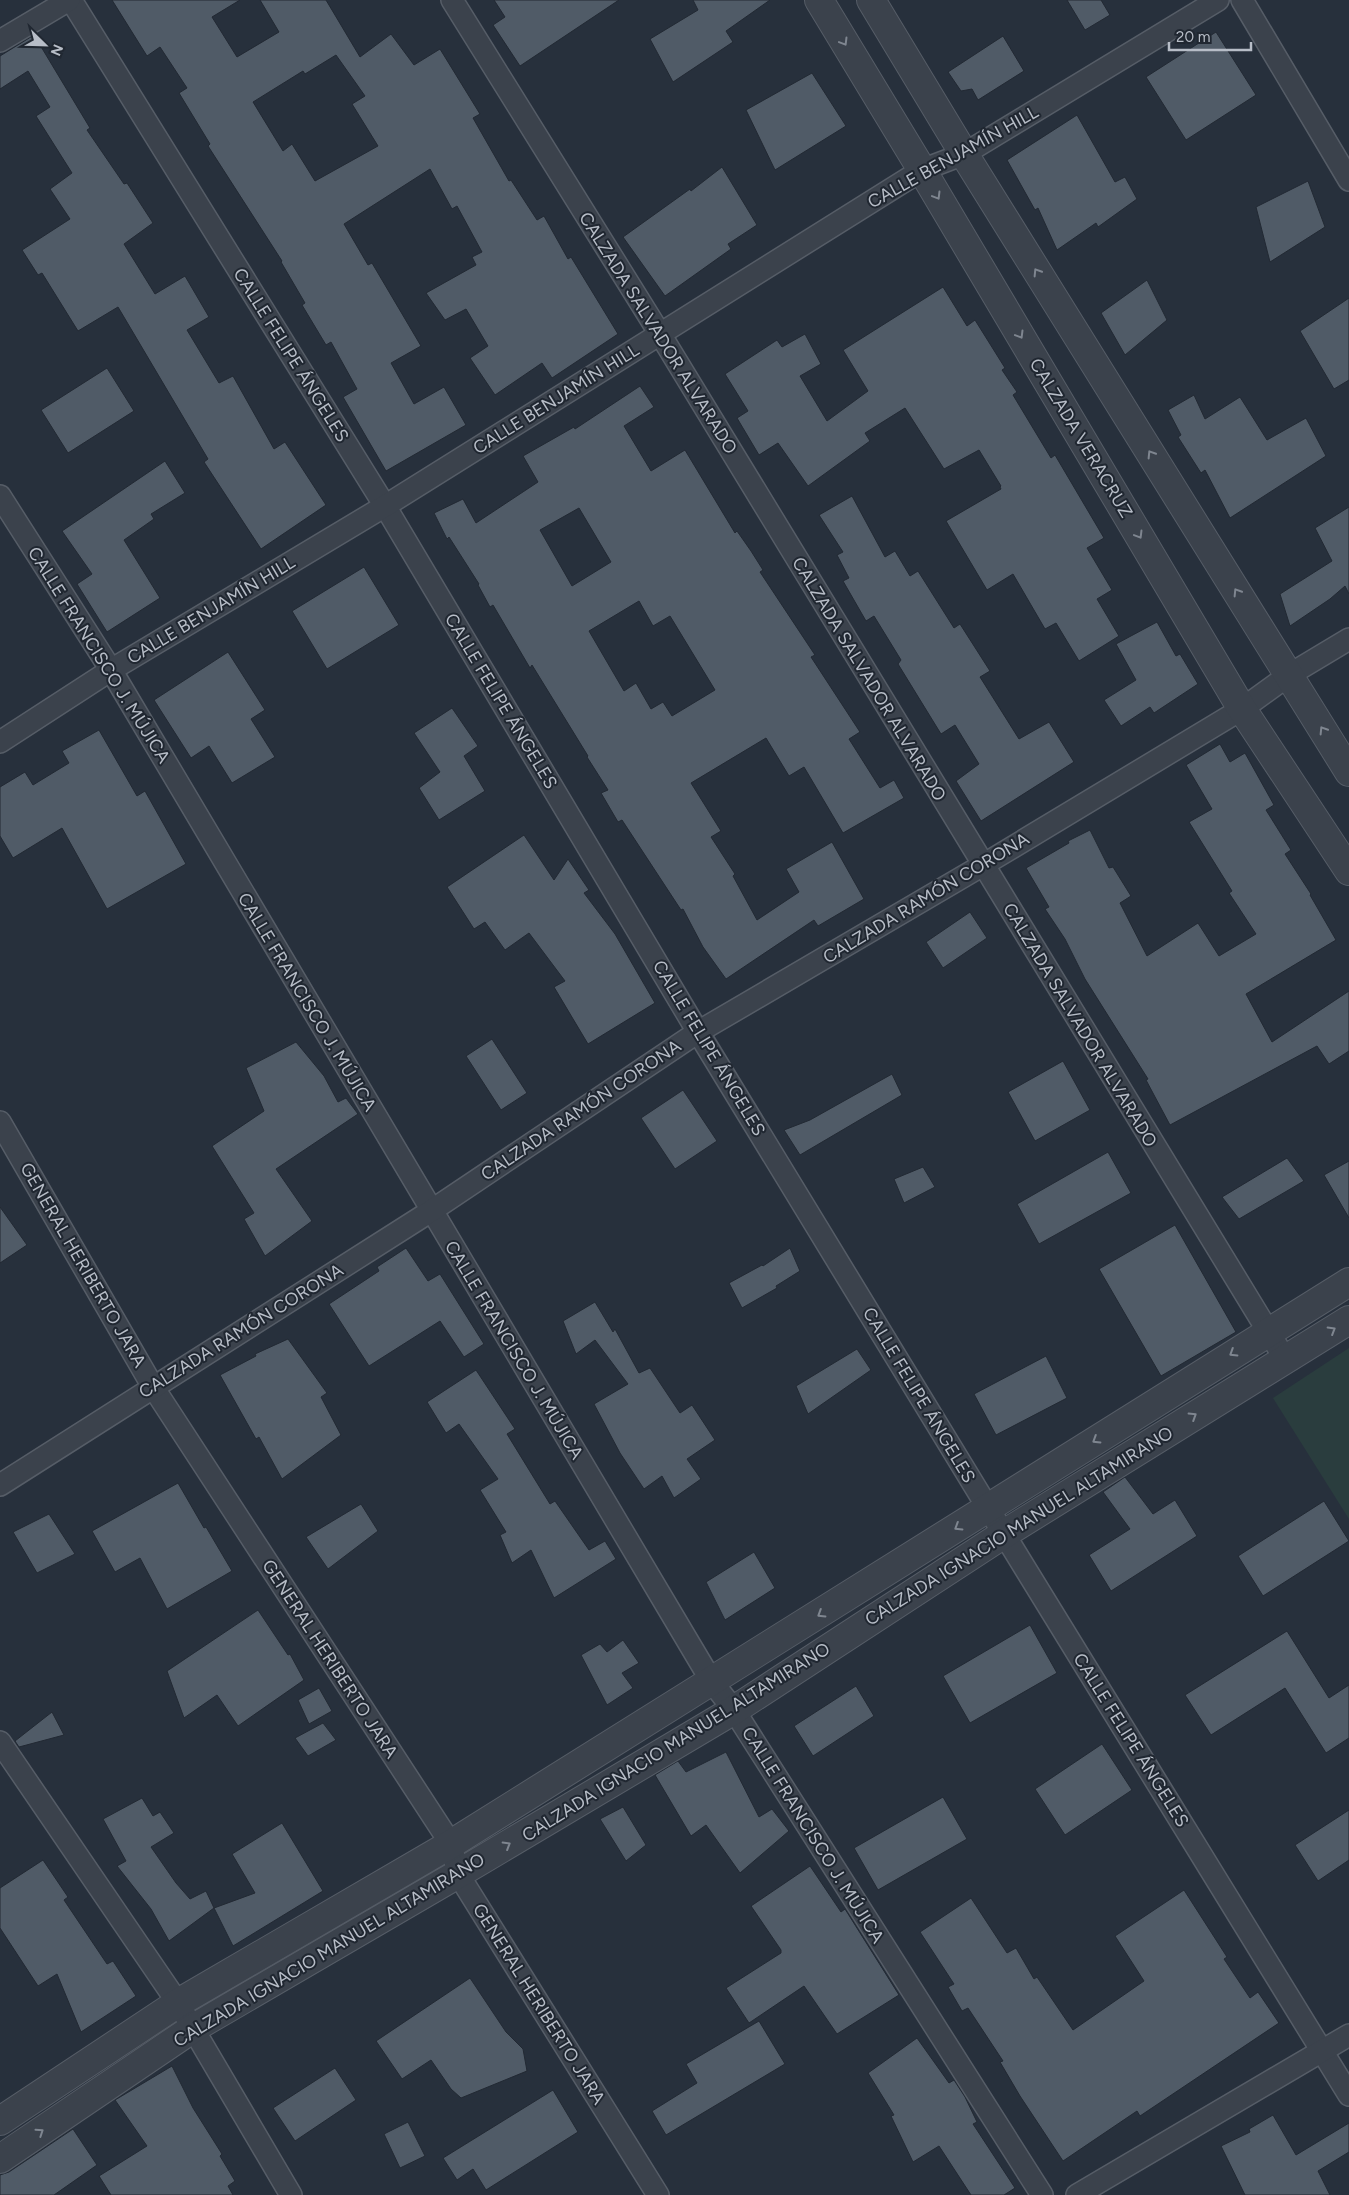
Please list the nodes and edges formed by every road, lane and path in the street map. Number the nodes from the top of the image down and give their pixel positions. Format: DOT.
graph roads {
  1 [pos="70,0"];
  2 [pos="452,0"];
  3 [pos="819,0"];
  4 [pos="871,0"];
  5 [pos="1218,0"];
  6 [pos="1242,0"];
  7 [pos="0,42"];
  8 [pos="964,154"];
  9 [pos="922,170"];
  10 [pos="1349,180"];
  11 [pos="660,334"];
  12 [pos="0,496"];
  13 [pos="385,506"];
  14 [pos="1349,639"];
  15 [pos="111,670"];
  16 [pos="1290,675"];
  17 [pos="1242,709"];
  18 [pos="0,742"];
  19 [pos="1349,772"];
  20 [pos="982,865"];
  21 [pos="1349,871"];
  22 [pos="698,1032"];
  23 [pos="0,1122"];
  24 [pos="431,1211"];
  25 [pos="1349,1282"];
  26 [pos="1349,1320"];
  27 [pos="1267,1332"];
  28 [pos="1285,1359"];
  29 [pos="153,1387"];
  30 [pos="0,1485"];
  31 [pos="988,1508"];
  32 [pos="1004,1534"];
  33 [pos="712,1682"];
  34 [pos="734,1710"];
  35 [pos="0,1742"];
  36 [pos="451,1844"];
  37 [pos="458,1874"];
  38 [pos="178,2003"];
  39 [pos="192,2029"];
  40 [pos="1349,2034"];
  41 [pos="1323,2052"];
  42 [pos="1349,2095"];
  43 [pos="0,2121"];
  44 [pos="0,2159"];
  45 [pos="291,2195"];
  46 [pos="658,2195"];
  47 [pos="1042,2195"];
  48 [pos="1077,2195"];
  1 -- 7 [label="street"];
  1 -- 13 [label="street, CALLE FELIPE ÁNGELES"];
  2 -- 11 [label="street, CALZADA SALVADOR ALVARADO"];
  3 -- 9 [label="street, CALZADA VERACRUZ, one-way"];
  4 -- 8 [label="street"];
  5 -- 8 [label="street, CALLE BENJAMÍN HILL"];
  6 -- 10 [label="street"];
  8 -- 9 [label="street, CALLE BENJAMÍN HILL"];
  16 -- 8 [label="street, one-way"];
  9 -- 11 [label="street, CALLE BENJAMÍN HILL"];
  9 -- 17 [label="street, CALZADA VERACRUZ, one-way"];
  11 -- 13 [label="street, CALLE BENJAMÍN HILL"];
  11 -- 20 [label="street, CALZADA SALVADOR ALVARADO"];
  12 -- 15 [label="street, CALLE FRANCISCO J. MÚJICA"];
  13 -- 15 [label="street, CALLE BENJAMÍN HILL"];
  13 -- 22 [label="street, CALLE FELIPE ÁNGELES"];
  14 -- 16 [label="street, CALZADA RAMÓN CORONA"];
  15 -- 18 [label="street, CALLE BENJAMÍN HILL"];
  15 -- 24 [label="street, CALLE FRANCISCO J. MÚJICA"];
  16 -- 17 [label="street, CALZADA RAMÓN CORONA"];
  19 -- 16 [label="street, one-way"];
  17 -- 20 [label="street, CALZADA RAMÓN CORONA"];
  17 -- 21 [label="street, CALZADA VERACRUZ"];
  20 -- 22 [label="street, CALZADA RAMÓN CORONA"];
  20 -- 27 [label="street, CALZADA SALVADOR ALVARADO"];
  22 -- 24 [label="street, CALZADA RAMÓN CORONA"];
  22 -- 31 [label="street, CALLE FELIPE ÁNGELES"];
  23 -- 29 [label="street, GENERAL HERIBERTO JARA"];
  24 -- 29 [label="street, CALZADA RAMÓN CORONA"];
  24 -- 33 [label="street, CALLE FRANCISCO J. MÚJICA"];
  25 -- 27 [label="street, CALZADA IGNACIO MANUEL ALTAMIRANO"];
  28 -- 26 [label="street, CALZADA IGNACIO MANUEL ALTAMIRANO, one-way"];
  27 -- 28 [label="street, CALZADA SALVADOR ALVARADO"];
  27 -- 31 [label="street, CALZADA IGNACIO MANUEL ALTAMIRANO, one-way"];
  32 -- 28 [label="street, CALZADA IGNACIO MANUEL ALTAMIRANO, one-way"];
  29 -- 30 [label="street, CALZADA RAMÓN CORONA"];
  29 -- 36 [label="street, GENERAL HERIBERTO JARA"];
  31 -- 32 [label="street, CALLE FELIPE ÁNGELES"];
  31 -- 33 [label="street, CALZADA IGNACIO MANUEL ALTAMIRANO, one-way"];
  32 -- 34 [label="street, CALZADA IGNACIO MANUEL ALTAMIRANO"];
  32 -- 41 [label="street, CALLE FELIPE ÁNGELES"];
  33 -- 34 [label="street, CALLE FRANCISCO J. MÚJICA"];
  33 -- 36 [label="street, CALZADA IGNACIO MANUEL ALTAMIRANO"];
  37 -- 34 [label="street, CALZADA IGNACIO MANUEL ALTAMIRANO, one-way"];
  34 -- 47 [label="street, CALLE FRANCISCO J. MÚJICA"];
  35 -- 38 [label="street"];
  36 -- 37 [label="street, GENERAL HERIBERTO JARA"];
  36 -- 38 [label="street, CALZADA IGNACIO MANUEL ALTAMIRANO"];
  37 -- 39 [label="street, CALZADA IGNACIO MANUEL ALTAMIRANO"];
  37 -- 46 [label="street, GENERAL HERIBERTO JARA"];
  38 -- 39 [label="street"];
  38 -- 43 [label="street, CALZADA IGNACIO MANUEL ALTAMIRANO"];
  44 -- 39 [label="street, CALZADA IGNACIO MANUEL ALTAMIRANO, one-way"];
  39 -- 45 [label="street"];
  40 -- 41 [label="street"];
  41 -- 42 [label="street, CALLE FELIPE ÁNGELES"];
  41 -- 48 [label="street"];
}
